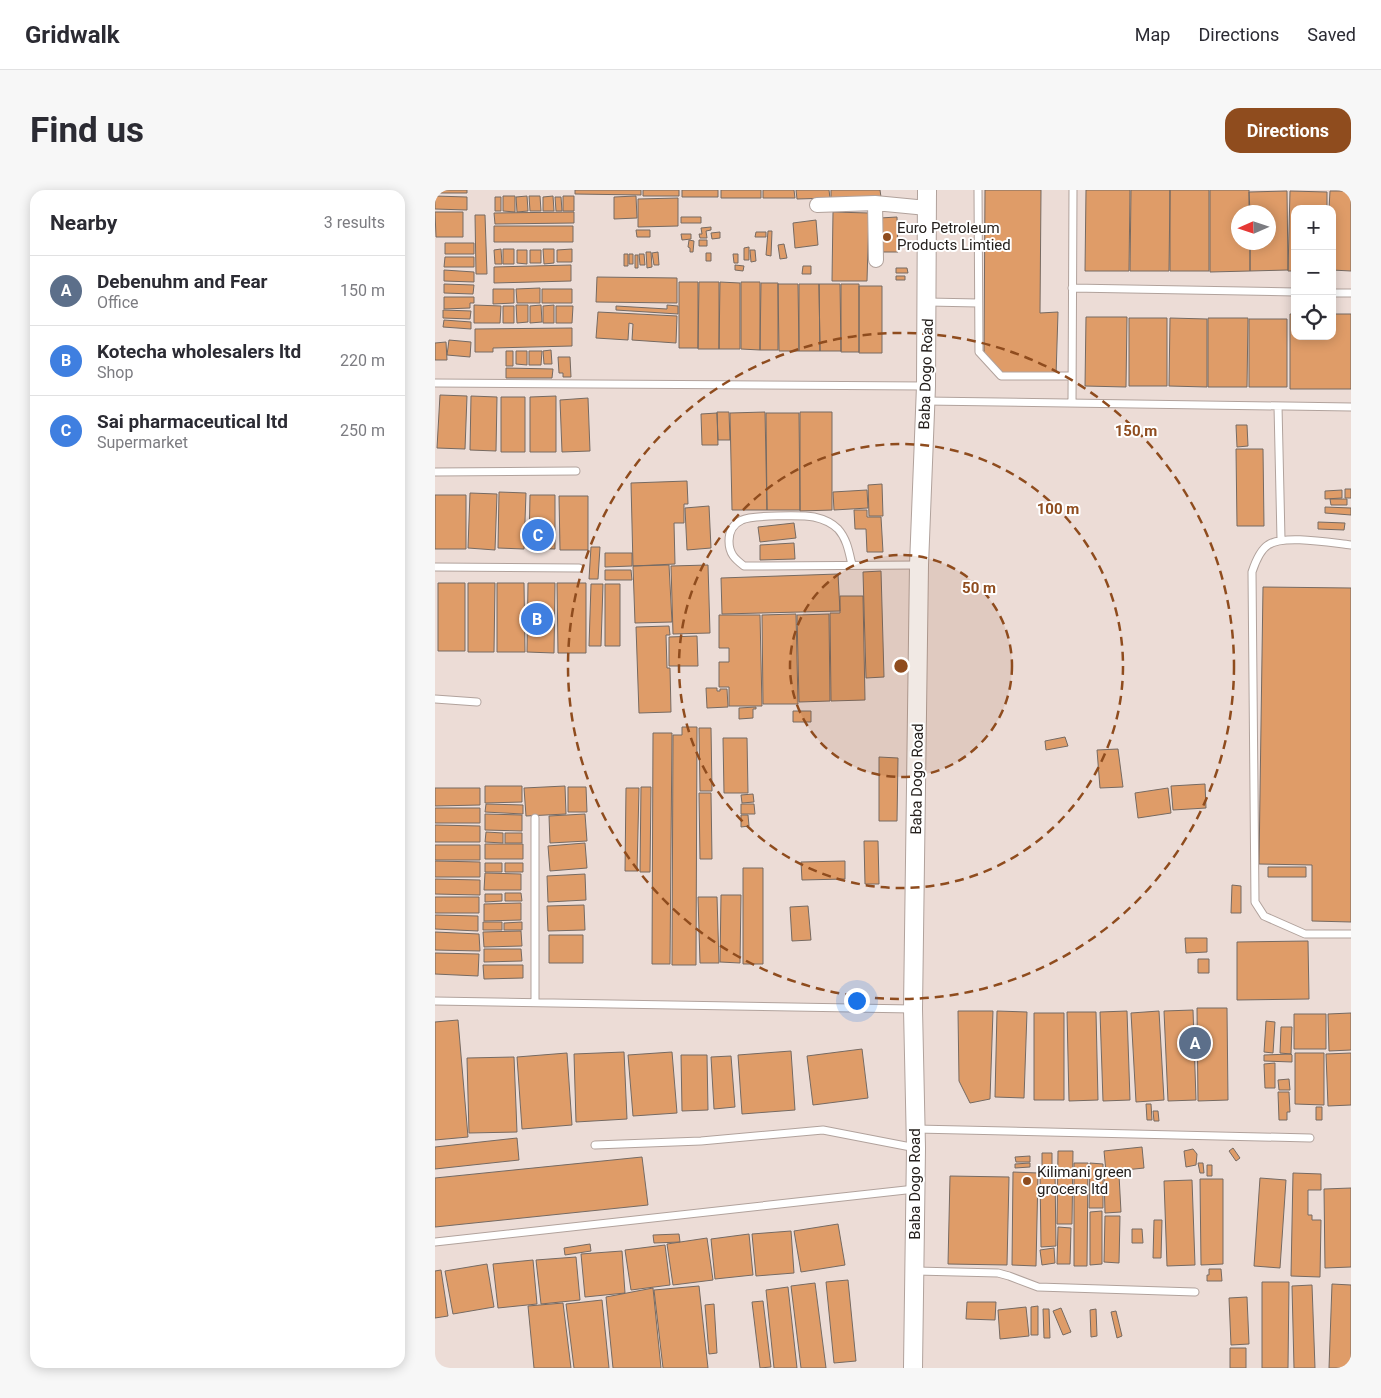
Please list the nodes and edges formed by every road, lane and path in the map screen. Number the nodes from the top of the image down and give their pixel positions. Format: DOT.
graph roads {
  1 [pos="927,190"];
  2 [pos="977,190"];
  3 [pos="1073,190"];
  4 [pos="875,203"];
  5 [pos="817,205"];
  6 [pos="927,208"];
  7 [pos="877,260"];
  8 [pos="1072,288"];
  9 [pos="1291,292"];
  10 [pos="1336,293"];
  11 [pos="1351,293"];
  12 [pos="928,302"];
  13 [pos="977,303"];
  14 [pos="1071,376"];
  15 [pos="435,383"];
  16 [pos="926,394"];
  17 [pos="1072,403"];
  18 [pos="1278,406"];
  19 [pos="1351,407"];
  20 [pos="576,471"];
  21 [pos="435,472"];
  22 [pos="1281,539"];
  23 [pos="1351,545"];
  24 [pos="852,565"];
  25 [pos="919,565"];
  26 [pos="435,566"];
  27 [pos="579,568"];
  28 [pos="435,699"];
  29 [pos="477,702"];
  30 [pos="535,818"];
  31 [pos="1351,934"];
  32 [pos="435,1002"];
  33 [pos="535,1002"];
  34 [pos="913,1009"];
  35 [pos="915,1129"];
  36 [pos="1310,1138"];
  37 [pos="595,1145"];
  38 [pos="916,1148"];
  39 [pos="916,1189"];
  40 [pos="435,1242"];
  41 [pos="915,1271"];
  42 [pos="1195,1292"];
  43 [pos="913,1368"];
  1 -- 6 [label="street, Baba Dogo Road"];
  2 -- 13 [label="lane"];
  3 -- 8 [label="lane"];
  4 -- 5 [label="street"];
  4 -- 6 [label="street"];
  4 -- 7 [label="street"];
  6 -- 12 [label="street, Baba Dogo Road"];
  8 -- 9 [label="lane"];
  8 -- 14 [label="lane"];
  10 -- 11 [label="lane"];
  12 -- 13 [label="lane"];
  12 -- 16 [label="street, Baba Dogo Road"];
  13 -- 14 [label="lane"];
  14 -- 17 [label="lane"];
  15 -- 16 [label="lane"];
  16 -- 17 [label="lane"];
  16 -- 25 [label="street, Baba Dogo Road"];
  17 -- 18 [label="lane"];
  18 -- 19 [label="lane"];
  18 -- 22 [label="lane"];
  20 -- 21 [label="lane"];
  22 -- 23 [label="lane"];
  22 -- 31 [label="lane"];
  24 -- 24 [label="lane"];
  24 -- 25 [label="lane"];
  25 -- 34 [label="street, Baba Dogo Road"];
  26 -- 27 [label="lane"];
  28 -- 29 [label="lane"];
  30 -- 33 [label="lane"];
  32 -- 33 [label="lane"];
  33 -- 34 [label="lane"];
  34 -- 35 [label="street, Baba Dogo Road"];
  35 -- 36 [label="lane"];
  35 -- 38 [label="street, Baba Dogo Road"];
  37 -- 38 [label="lane"];
  38 -- 39 [label="street, Baba Dogo Road"];
  39 -- 40 [label="lane"];
  39 -- 41 [label="street, Baba Dogo Road"];
  41 -- 42 [label="lane"];
  41 -- 43 [label="street, Baba Dogo Road"];
}
